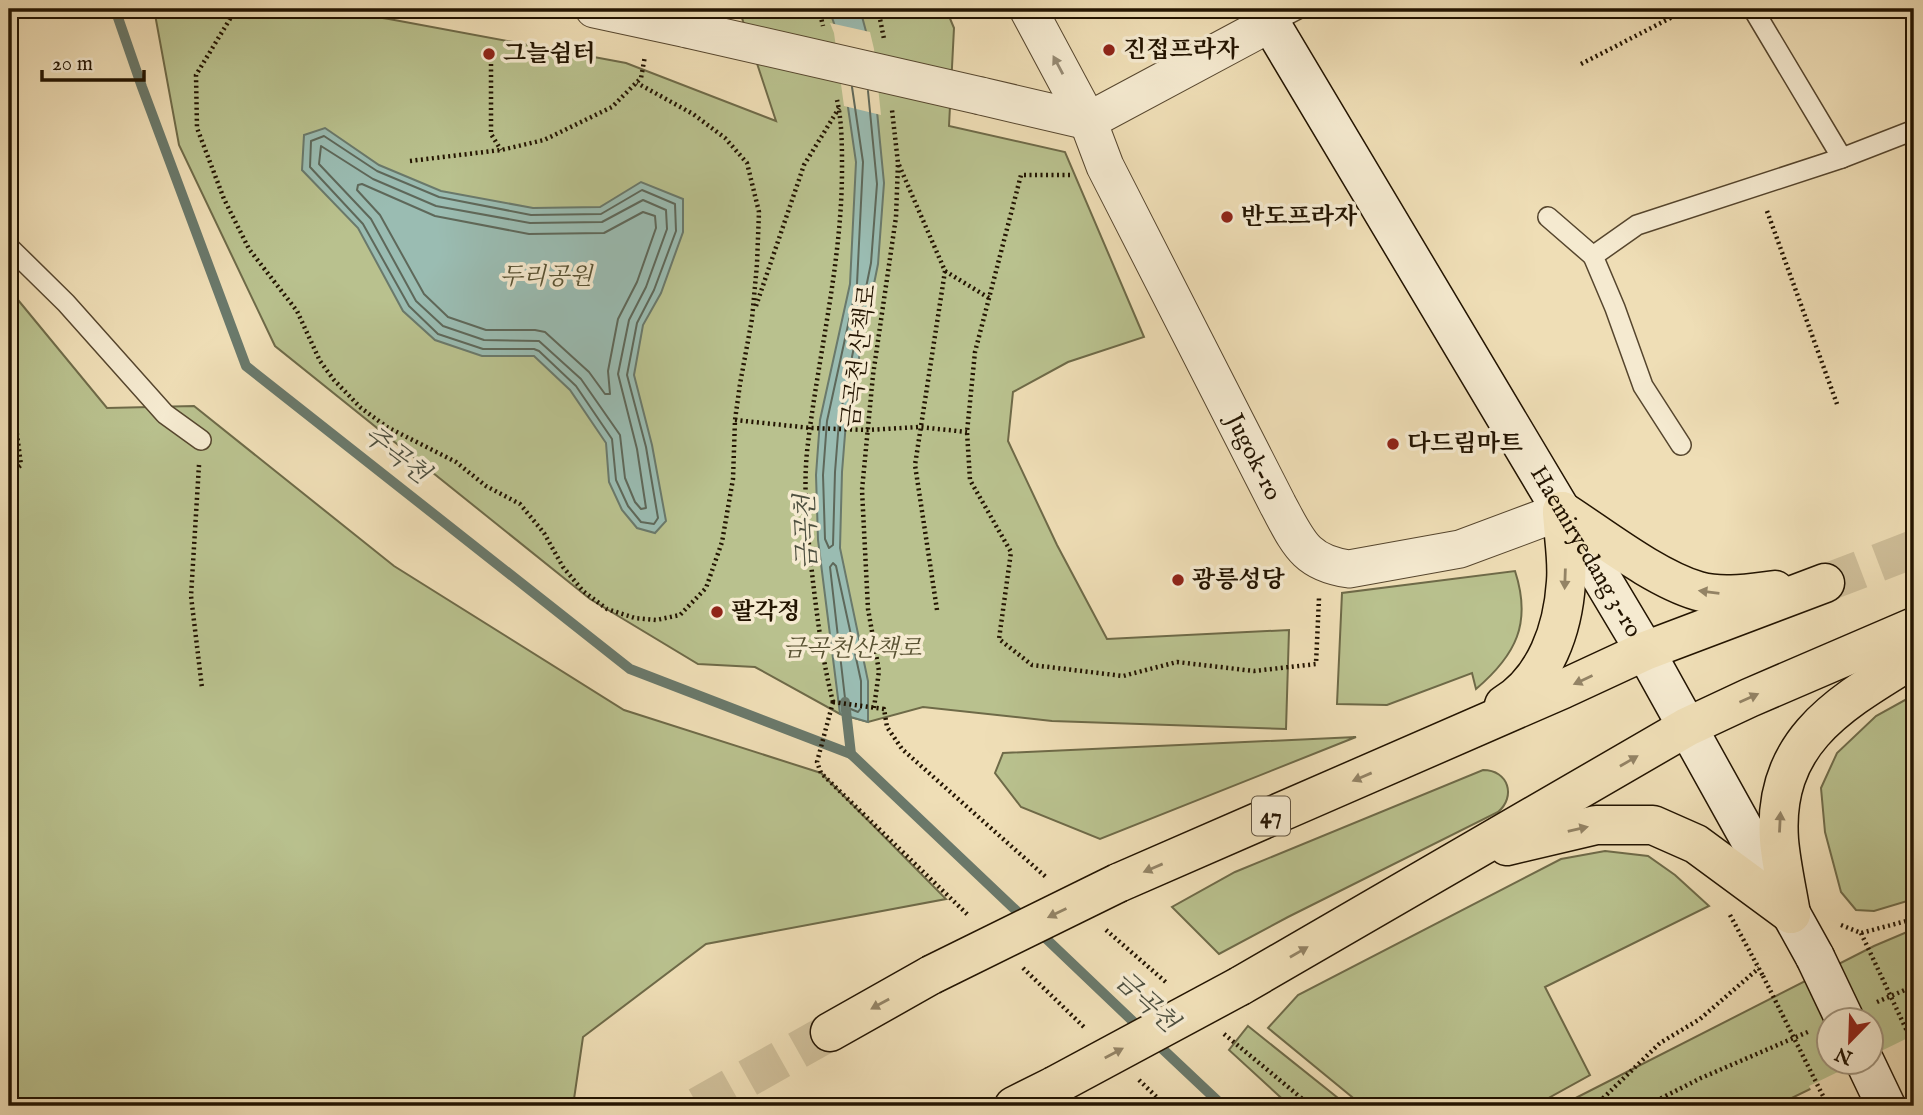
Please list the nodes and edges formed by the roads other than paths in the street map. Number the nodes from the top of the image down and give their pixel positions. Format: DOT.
graph roads {
  1 [pos="594,9"];
  2 [pos="1028,9"];
  3 [pos="1753,9"];
  4 [pos="1277,14"];
  5 [pos="1088,121"];
  6 [pos="1914,130"];
  7 [pos="1842,158"];
  8 [pos="1548,217"];
  9 [pos="9,247"];
  10 [pos="1593,256"];
  11 [pos="201,440"];
  12 [pos="1681,445"];
  13 [pos="1562,511"];
  14 [pos="1914,627"];
  15 [pos="1645,651"];
  16 [pos="1914,658"];
  17 [pos="1688,727"];
  18 [pos="1424,750"];
  19 [pos="1464,856"];
  20 [pos="1791,914"];
  21 [pos="1826,1006"];
  22 [pos="830,1032"];
  23 [pos="1872,1076"];
  24 [pos="1014,1106"];
  25 [pos="1886,1106"];
  1 -- 5 [label="street, bridge"];
  5 -- 2 [label="street, Jugok-ro, one-way"];
  3 -- 7 [label="lane"];
  4 -- 5 [label="street"];
  4 -- 13 [label="street, Haemiryedang 3-ro"];
  5 -- 13 [label="street, Jugok-ro"];
  6 -- 7 [label="lane"];
  7 -- 10 [label="lane"];
  8 -- 10 [label="lane"];
  9 -- 11 [label="lane"];
  10 -- 12 [label="lane"];
  13 -- 15 [label="street, Haemiryedang 3-ro"];
  15 -- 13 [label="highway, 47, one-way"];
  13 -- 18 [label="highway, one-way"];
  17 -- 14 [label="highway, one-way"];
  15 -- 17 [label="street, Haemiryedang 3-ro"];
  15 -- 18 [label="highway, 47, one-way"];
  20 -- 16 [label="highway, one-way"];
  19 -- 17 [label="highway, one-way"];
  17 -- 20 [label="street, Haemiryedang 3-ro"];
  18 -- 22 [label="highway, 47, one-way, bridge"];
  19 -- 20 [label="highway, one-way"];
  24 -- 19 [label="highway, one-way, bridge"];
  20 -- 21 [label="street, Haemiryedang 3-ro, bridge"];
  23 -- 25 [label="street"];
}
